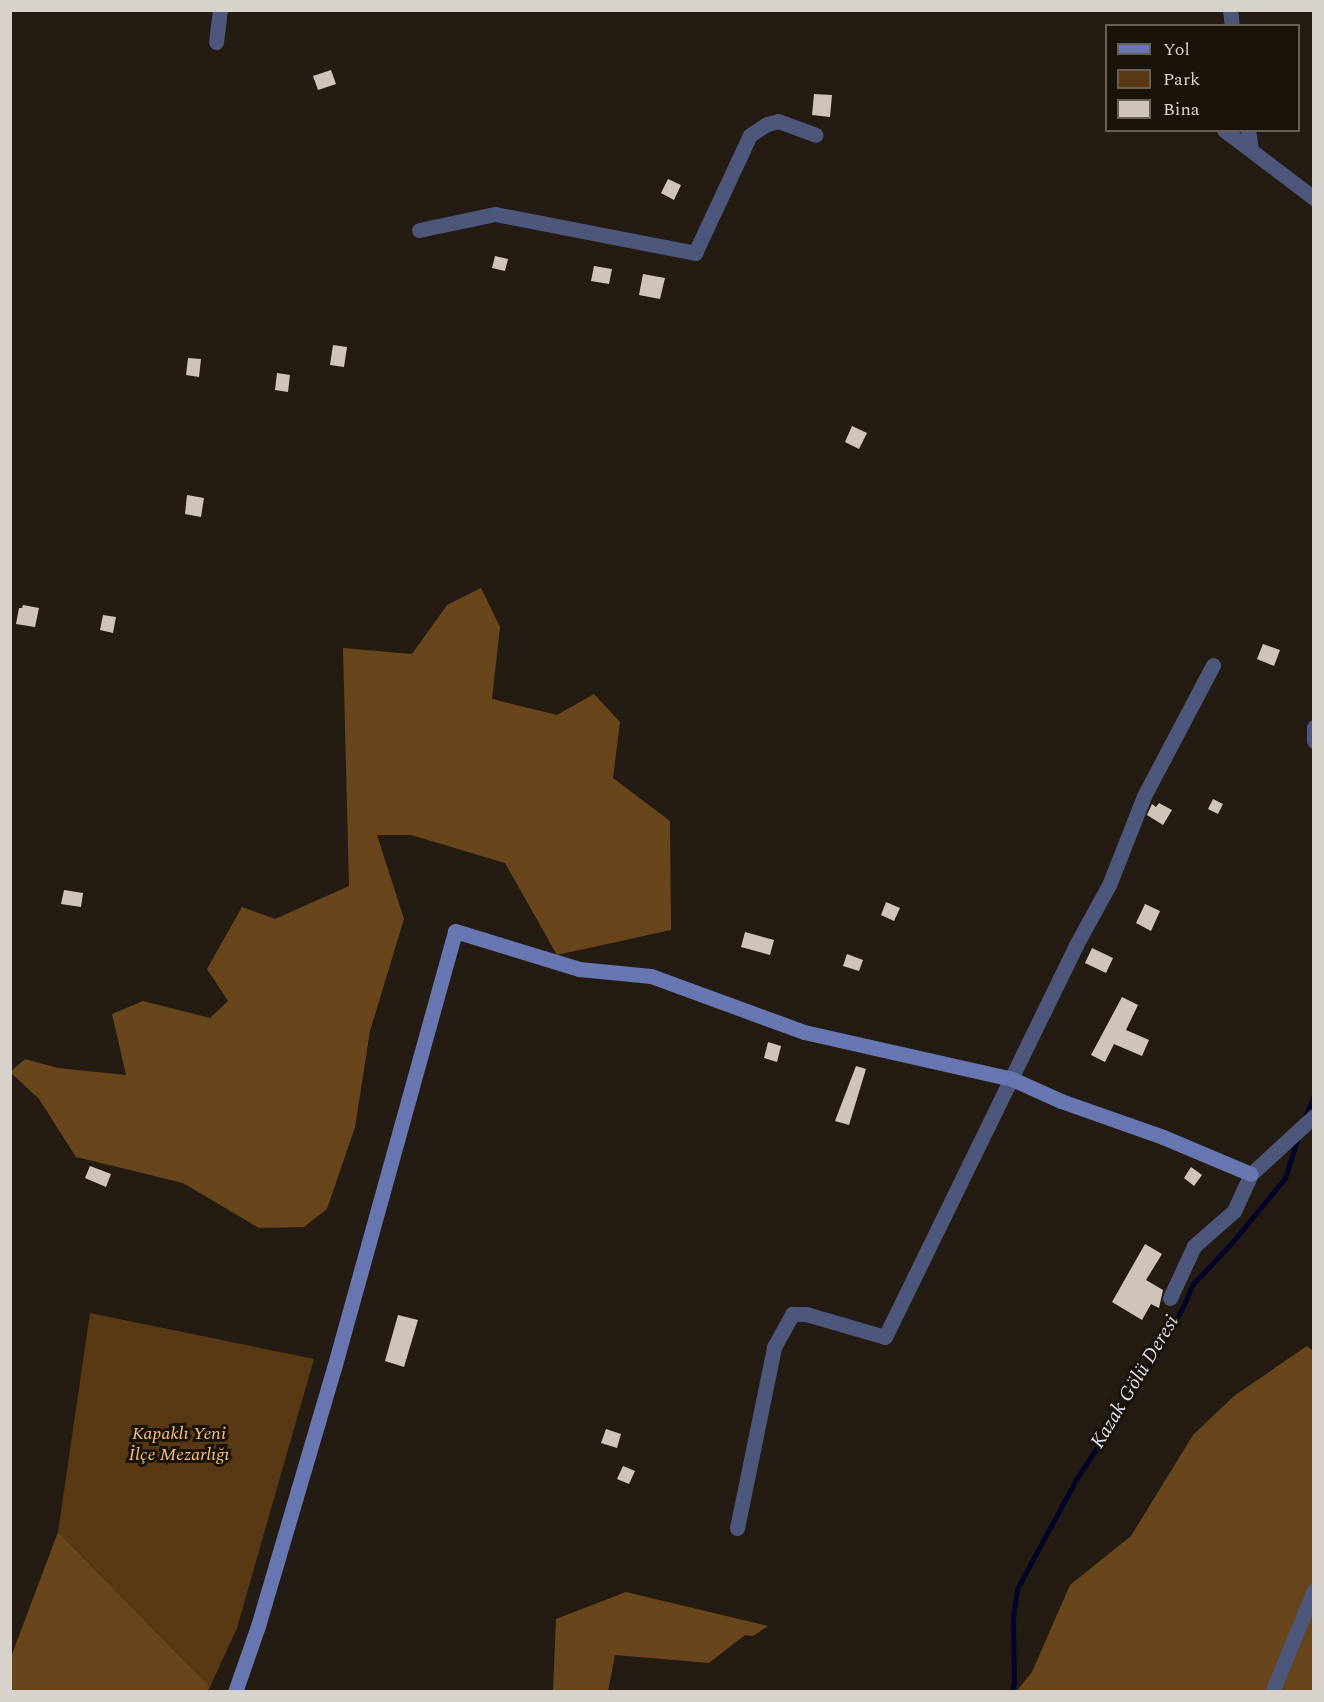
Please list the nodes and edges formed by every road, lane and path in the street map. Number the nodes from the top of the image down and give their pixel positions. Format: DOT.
graph roads {
  1 [pos="220,10"];
  2 [pos="216,42"];
  3 [pos="1227,132"];
  4 [pos="1248,132"];
  5 [pos="816,135"];
  6 [pos="1251,150"];
  7 [pos="1314,198"];
  8 [pos="419,230"];
  9 [pos="1213,665"];
  10 [pos="1314,727"];
  11 [pos="1314,741"];
  12 [pos="1012,1079"];
  13 [pos="1314,1116"];
  14 [pos="1251,1174"];
  15 [pos="1170,1298"];
  16 [pos="737,1528"];
  17 [pos="1314,1590"];
  18 [pos="235,1692"];
  19 [pos="1272,1692"];
  1 -- 2 [label="street"];
  3 -- 6 [label="street"];
  4 -- 6 [label="street"];
  5 -- 8 [label="street"];
  6 -- 7 [label="street"];
  9 -- 12 [label="street"];
  10 -- 11 [label="street"];
  12 -- 14 [label="street"];
  12 -- 16 [label="street"];
  12 -- 18 [label="street"];
  13 -- 14 [label="street"];
  14 -- 15 [label="street"];
  17 -- 19 [label="street"];
}
